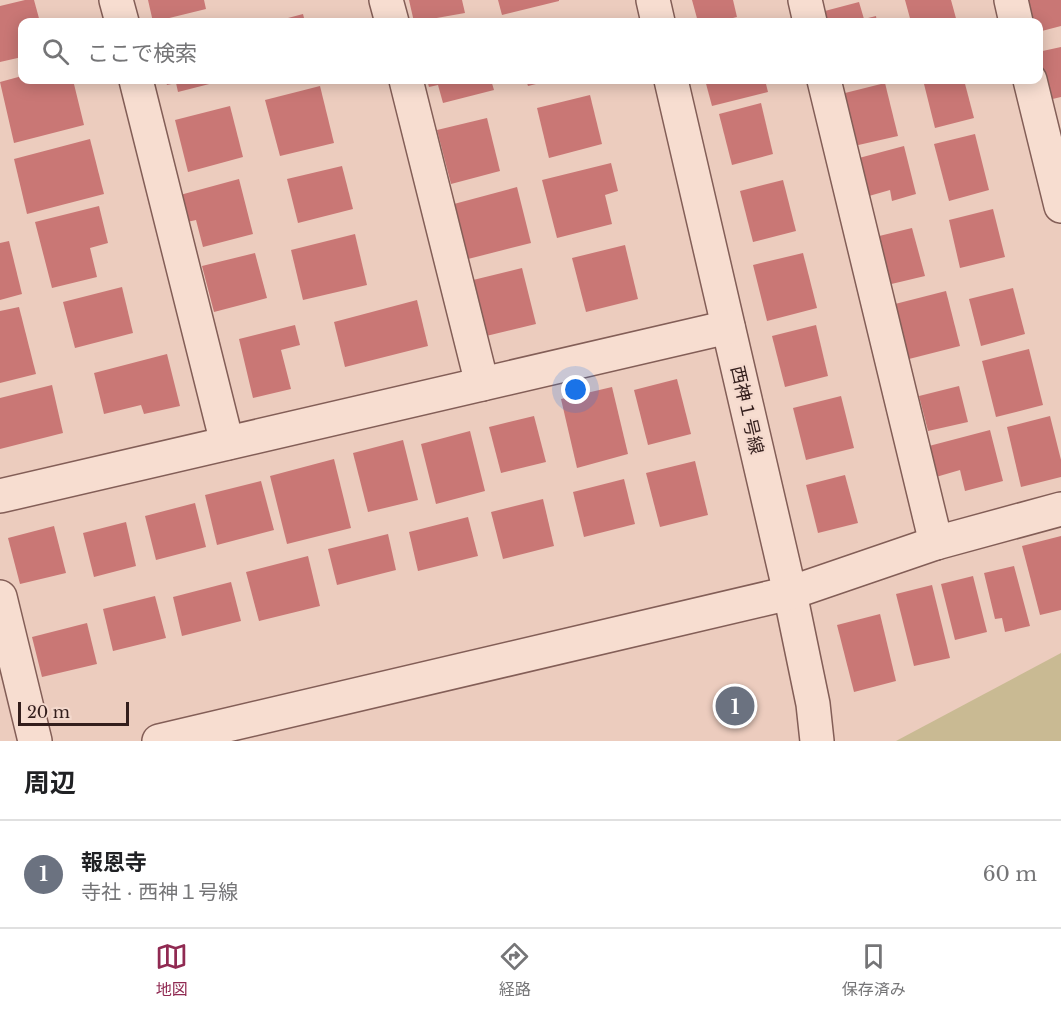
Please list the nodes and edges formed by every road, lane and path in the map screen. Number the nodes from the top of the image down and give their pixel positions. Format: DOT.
graph roads {
  1 [pos="116,0"];
  2 [pos="386,0"];
  3 [pos="653,0"];
  4 [pos="805,0"];
  5 [pos="1011,0"];
  6 [pos="121,18"];
  7 [pos="391,18"];
  8 [pos="657,18"];
  9 [pos="809,18"];
  10 [pos="1015,18"];
  11 [pos="137,84"];
  12 [pos="407,84"];
  13 [pos="672,84"];
  14 [pos="825,84"];
  15 [pos="1031,84"];
  16 [pos="1061,206"];
  17 [pos="728,327"];
  18 [pos="482,384"];
  19 [pos="227,443"];
  20 [pos="0,496"];
  21 [pos="1061,509"];
  22 [pos="936,543"];
  23 [pos="790,593"];
  24 [pos="0,597"];
  25 [pos="34,741"];
  26 [pos="159,741"];
  27 [pos="817,741"];
  1 -- 6 [label="street"];
  2 -- 7 [label="street"];
  3 -- 8 [label="street"];
  4 -- 9 [label="street"];
  5 -- 10 [label="street"];
  11 -- 19 [label="street"];
  12 -- 18 [label="street"];
  13 -- 17 [label="street, 西神１号線"];
  14 -- 22 [label="street"];
  15 -- 16 [label="street"];
  17 -- 18 [label="street"];
  17 -- 23 [label="street, 西神１号線"];
  18 -- 19 [label="street"];
  19 -- 20 [label="street"];
  21 -- 22 [label="street"];
  22 -- 23 [label="street"];
  23 -- 26 [label="street"];
  23 -- 27 [label="street, 西神１号線"];
  24 -- 25 [label="street"];
}
